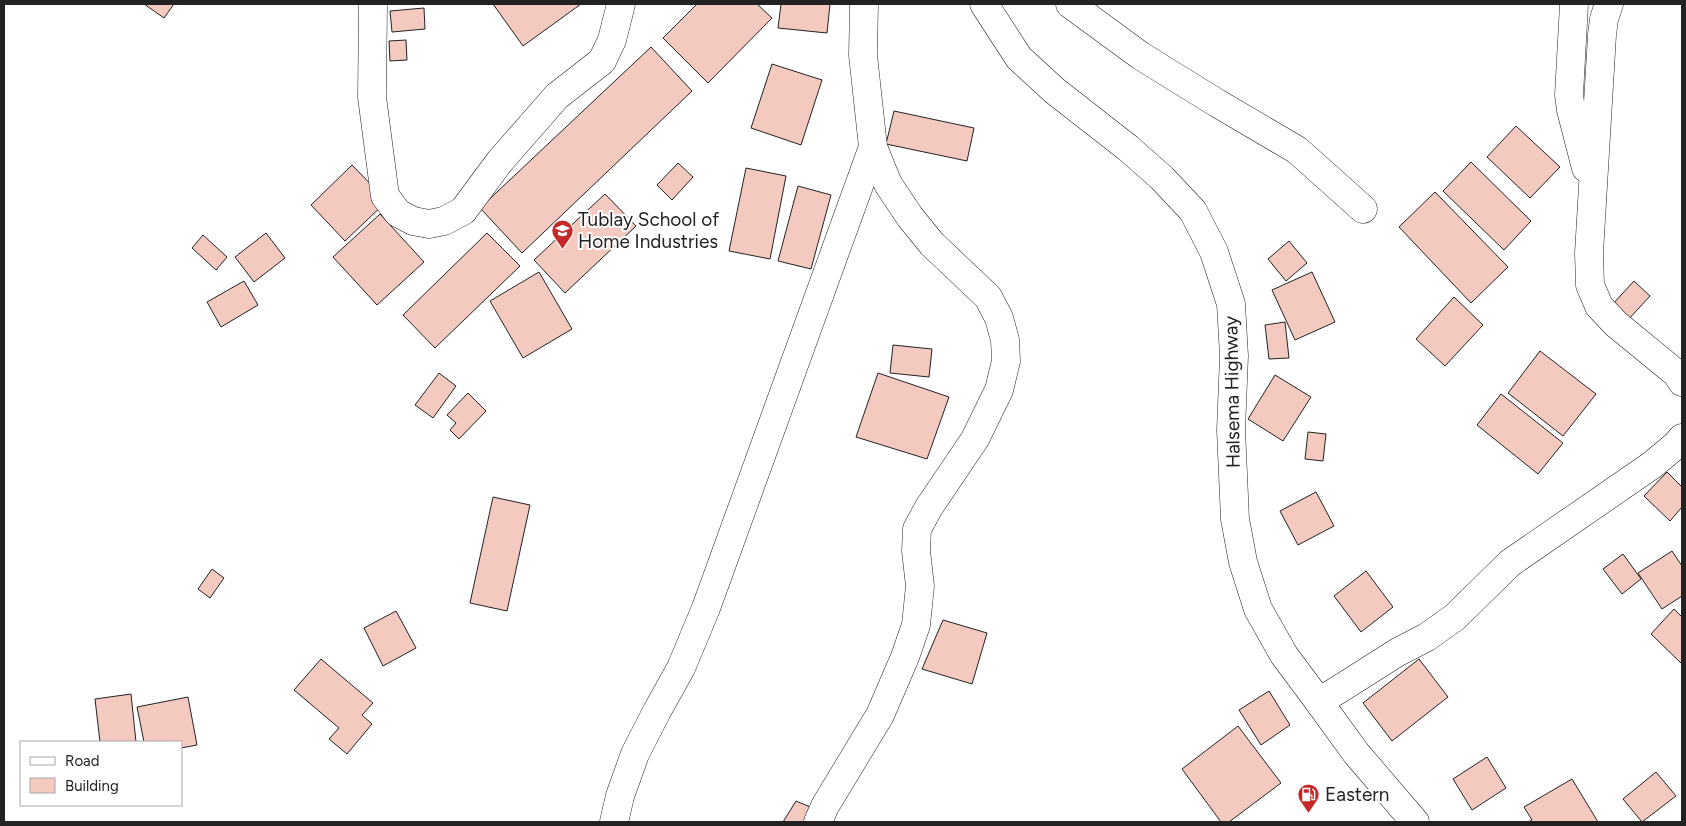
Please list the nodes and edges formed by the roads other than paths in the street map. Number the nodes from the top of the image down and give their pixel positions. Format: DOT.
graph roads {
  1 [pos="373,4"];
  2 [pos="621,4"];
  3 [pos="864,4"];
  4 [pos="984,4"];
  5 [pos="1070,4"];
  6 [pos="1574,4"];
  7 [pos="1609,4"];
  8 [pos="872,147"];
  9 [pos="1592,191"];
  10 [pos="1363,210"];
  11 [pos="1682,382"];
  12 [pos="1682,438"];
  13 [pos="1319,702"];
  14 [pos="614,822"];
  15 [pos="818,822"];
  16 [pos="1415,822"];
  1 -- 2 [label="main road"];
  3 -- 8 [label="main road"];
  4 -- 13 [label="main road, Halsema Highway"];
  5 -- 10 [label="main road"];
  6 -- 9 [label="main road"];
  7 -- 9 [label="main road"];
  8 -- 14 [label="main road"];
  8 -- 15 [label="main road"];
  9 -- 11 [label="main road"];
  12 -- 13 [label="main road"];
  13 -- 16 [label="main road, Halsema Highway"];
}
